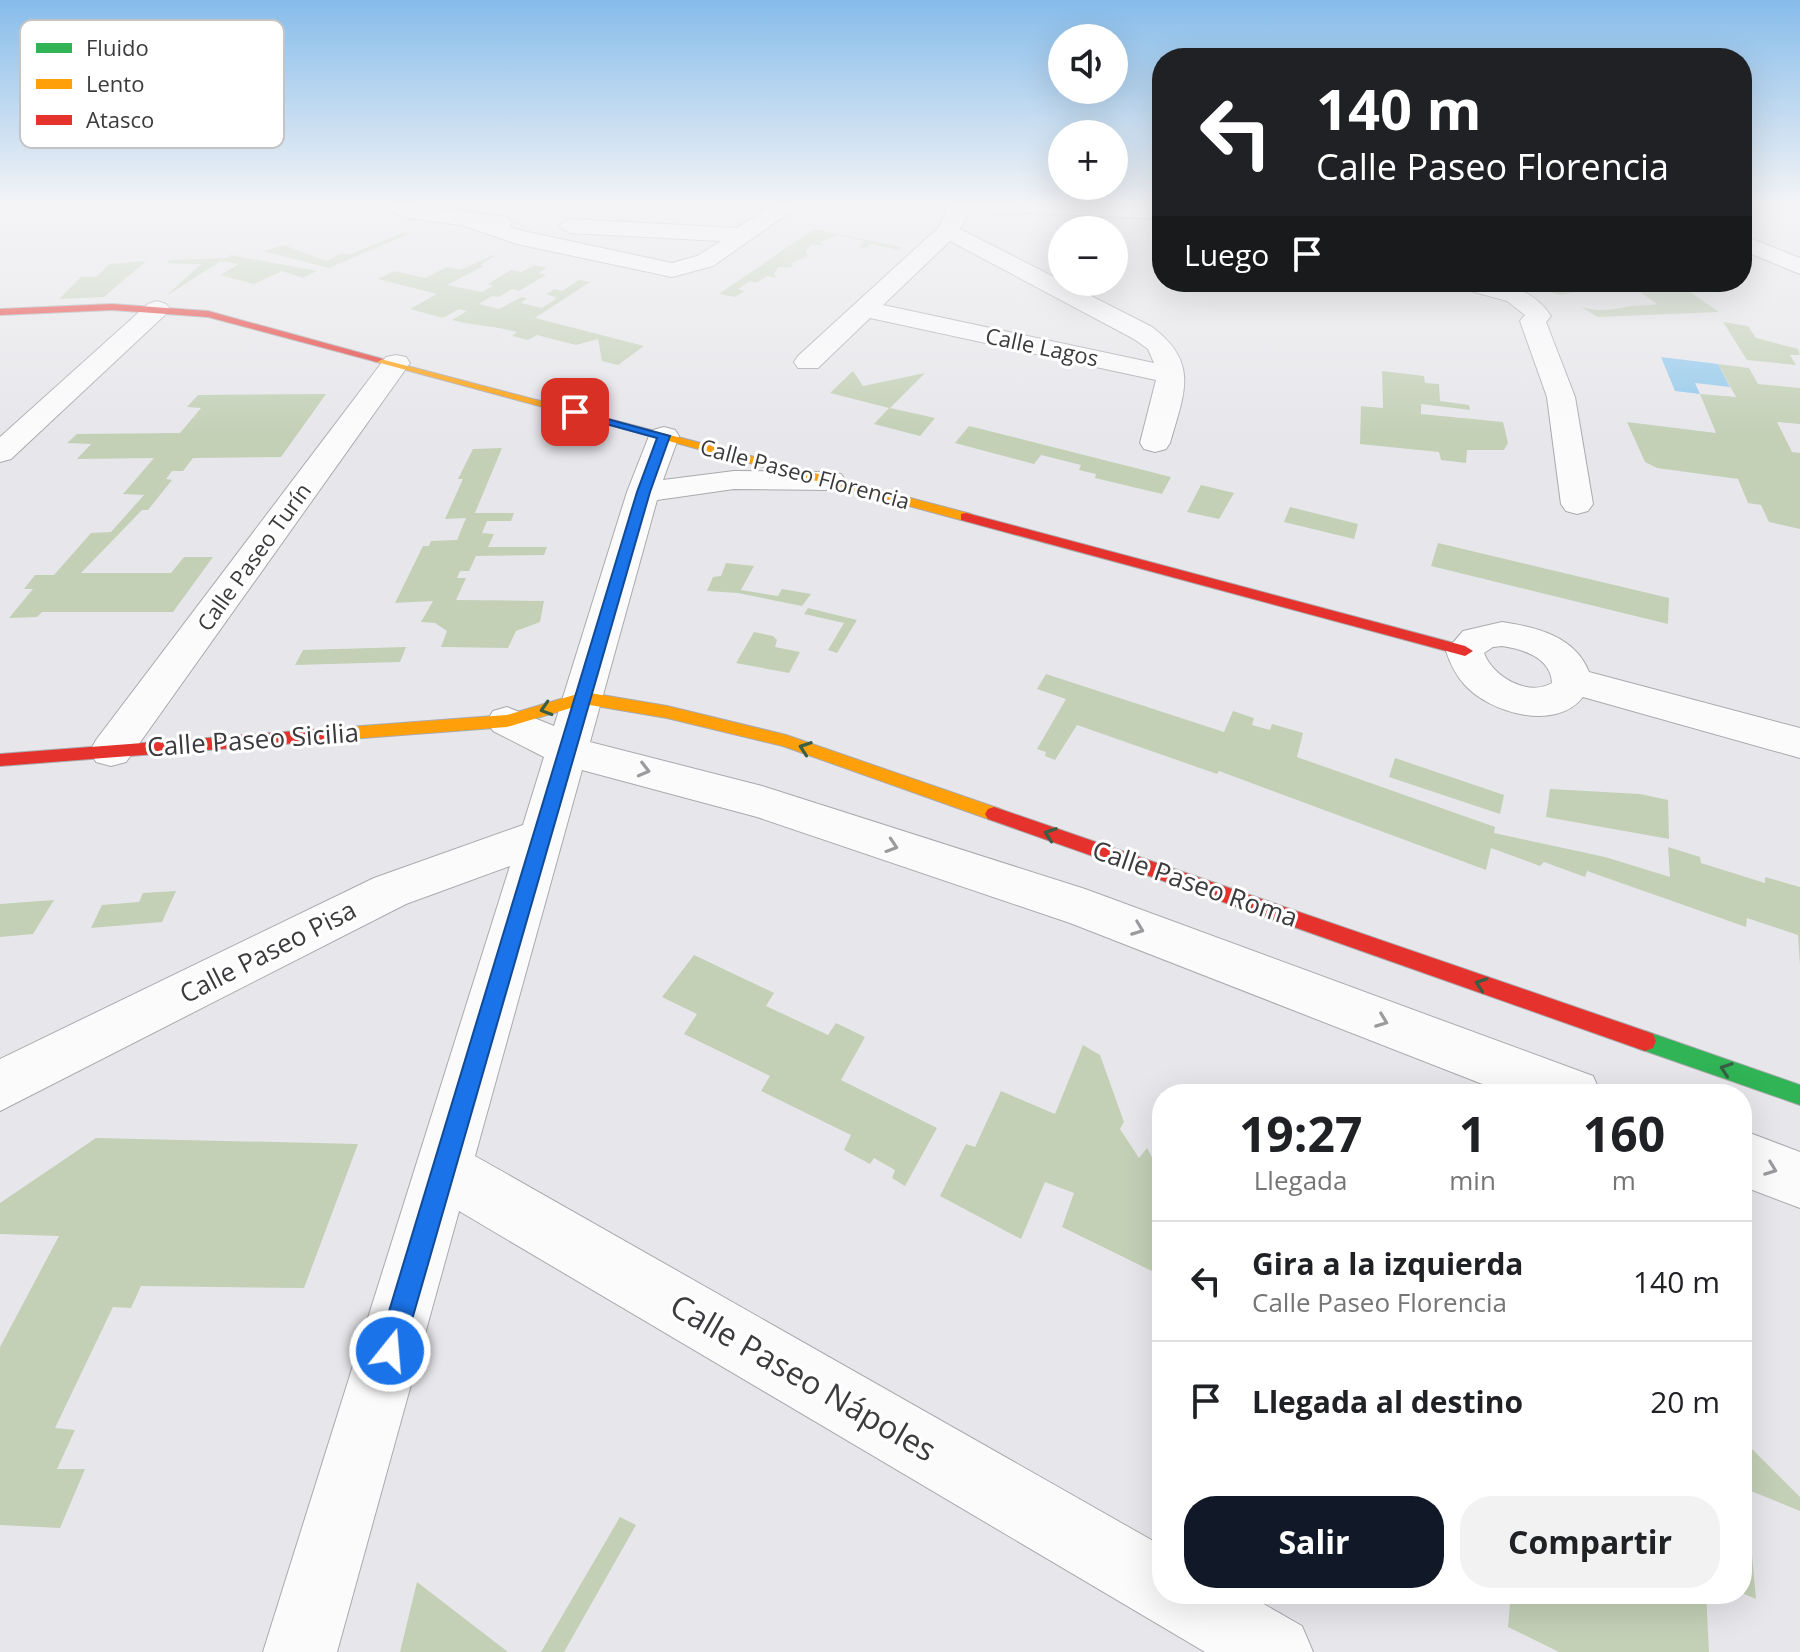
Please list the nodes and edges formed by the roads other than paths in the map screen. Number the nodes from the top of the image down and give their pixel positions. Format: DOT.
graph roads {
  1 [pos="895,280"];
  2 [pos="1042,280"];
  3 [pos="1474,292"];
  4 [pos="157,309"];
  5 [pos="864,309"];
  6 [pos="0,312"];
  7 [pos="808,362"];
  8 [pos="396,363"];
  9 [pos="1173,375"];
  10 [pos="664,436"];
  11 [pos="1155,443"];
  12 [pos="0,453"];
  13 [pos="830,481"];
  14 [pos="643,492"];
  15 [pos="1577,504"];
  16 [pos="1465,651"];
  17 [pos="1572,681"];
  18 [pos="584,698"];
  19 [pos="507,721"];
  20 [pos="1800,743"];
  21 [pos="111,751"];
  22 [pos="568,751"];
  23 [pos="0,760"];
  24 [pos="544,835"];
  25 [pos="1548,1084"];
  26 [pos="0,1086"];
  27 [pos="1800,1095"];
  28 [pos="1752,1162"];
  29 [pos="444,1170"];
  30 [pos="1800,1180"];
  31 [pos="1152,1580"];
  32 [pos="1193,1604"];
  33 [pos="300,1652"];
  34 [pos="1276,1652"];
  1 -- 5 [label="street"];
  2 -- 9 [label="street, Calle Lagos"];
  3 -- 15 [label="street"];
  4 -- 6 [label="street, Calle Paseo Florencia"];
  4 -- 8 [label="street, Calle Paseo Florencia"];
  4 -- 12 [label="street"];
  5 -- 7 [label="street"];
  5 -- 9 [label="street, Calle Lagos"];
  8 -- 10 [label="street, Calle Paseo Florencia"];
  8 -- 21 [label="street, Calle Paseo Turín"];
  9 -- 11 [label="street"];
  10 -- 13 [label="street, Calle Paseo Florencia"];
  10 -- 14 [label="street"];
  13 -- 14 [label="street"];
  13 -- 16 [label="street, Calle Paseo Florencia"];
  14 -- 18 [label="street"];
  16 -- 17 [label="street"];
  16 -- 17 [label="street"];
  17 -- 20 [label="street"];
  18 -- 19 [label="street, Calle Paseo Sicilia, one-way"];
  18 -- 22 [label="street"];
  27 -- 18 [label="street, Calle Paseo Roma, one-way"];
  19 -- 21 [label="street, Calle Paseo Sicilia"];
  19 -- 22 [label="street"];
  21 -- 23 [label="street, Calle Paseo Sicilia"];
  22 -- 24 [label="street"];
  22 -- 25 [label="street, one-way"];
  24 -- 26 [label="street, Calle Paseo Pisa"];
  24 -- 29 [label="street"];
  28 -- 30 [label="street, one-way"];
  29 -- 31 [label="street, Calle Paseo Nápoles"];
  29 -- 33 [label="street"];
  32 -- 34 [label="street"];
}
